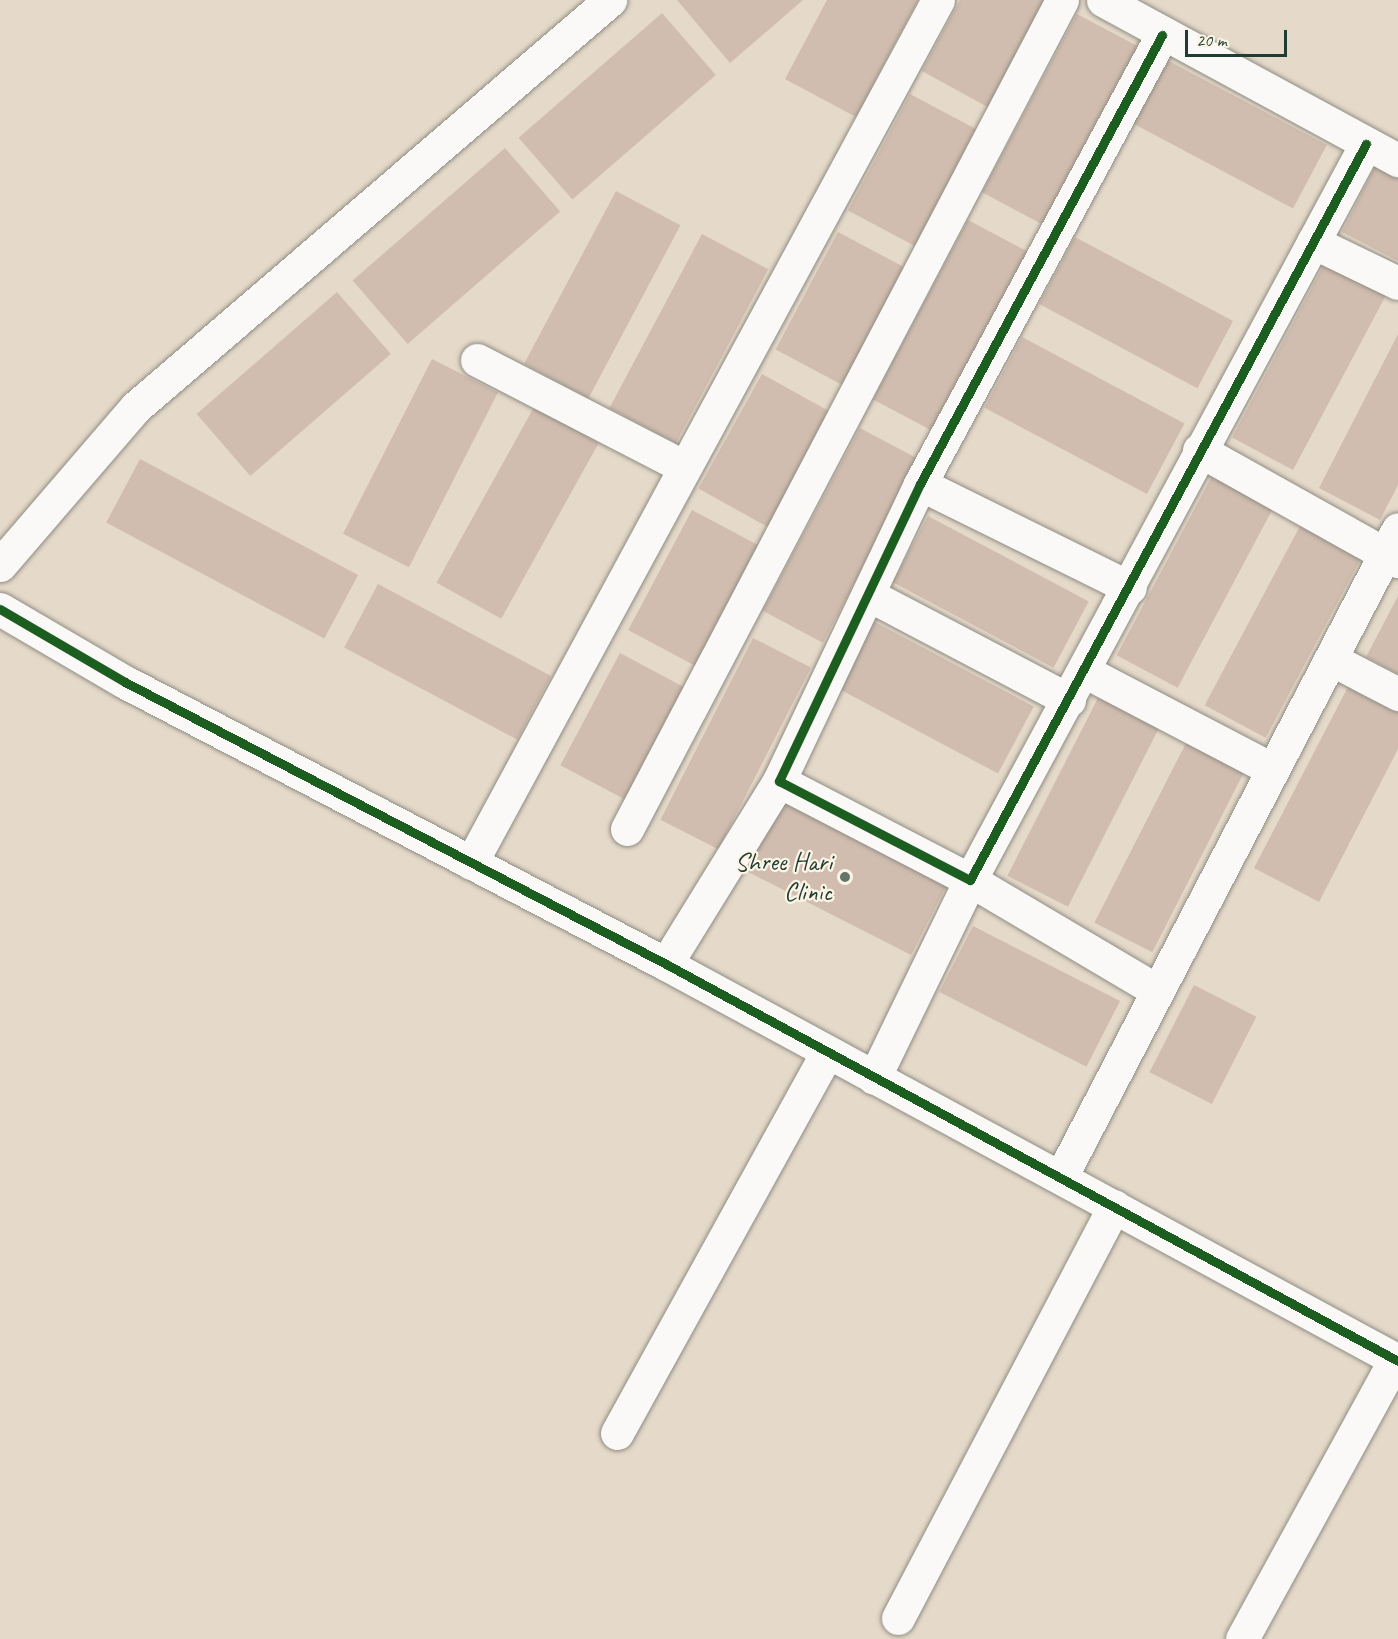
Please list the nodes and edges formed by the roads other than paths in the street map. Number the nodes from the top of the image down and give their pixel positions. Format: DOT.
graph roads {
  1 [pos="610,0"];
  2 [pos="938,0"];
  3 [pos="1062,0"];
  4 [pos="1103,0"];
  5 [pos="1162,35"];
  6 [pos="1366,144"];
  7 [pos="1398,160"];
  8 [pos="1313,242"];
  9 [pos="1398,282"];
  10 [pos="477,360"];
  11 [pos="1199,450"];
  12 [pos="682,466"];
  13 [pos="920,484"];
  14 [pos="1394,548"];
  15 [pos="0,566"];
  16 [pos="1130,588"];
  17 [pos="869,595"];
  18 [pos="0,609"];
  19 [pos="1331,659"];
  20 [pos="1084,671"];
  21 [pos="1398,694"];
  22 [pos="1069,700"];
  23 [pos="1273,770"];
  24 [pos="779,781"];
  25 [pos="627,829"];
  26 [pos="471,863"];
  27 [pos="970,879"];
  28 [pos="666,964"];
  29 [pos="1158,991"];
  30 [pos="827,1052"];
  31 [pos="874,1078"];
  32 [pos="1061,1177"];
  33 [pos="1114,1206"];
  34 [pos="1396,1360"];
  35 [pos="617,1433"];
  36 [pos="898,1618"];
  37 [pos="1242,1639"];
  1 -- 15 [label="street"];
  2 -- 12 [label="street"];
  3 -- 25 [label="street"];
  4 -- 5 [label="street"];
  5 -- 6 [label="street"];
  5 -- 13 [label="street"];
  6 -- 7 [label="street"];
  6 -- 8 [label="street"];
  8 -- 9 [label="street"];
  8 -- 11 [label="street"];
  10 -- 12 [label="street"];
  11 -- 14 [label="street"];
  11 -- 16 [label="street"];
  12 -- 26 [label="street"];
  13 -- 16 [label="street"];
  13 -- 17 [label="street"];
  14 -- 19 [label="street"];
  16 -- 20 [label="street"];
  17 -- 22 [label="street"];
  17 -- 24 [label="street"];
  18 -- 26 [label="street"];
  19 -- 21 [label="street"];
  19 -- 23 [label="street"];
  20 -- 22 [label="street"];
  20 -- 23 [label="street"];
  22 -- 27 [label="street"];
  23 -- 29 [label="street"];
  24 -- 27 [label="street"];
  24 -- 28 [label="street"];
  26 -- 28 [label="street"];
  27 -- 29 [label="street"];
  27 -- 31 [label="street"];
  28 -- 30 [label="street"];
  29 -- 32 [label="street"];
  30 -- 31 [label="street"];
  30 -- 35 [label="street"];
  31 -- 32 [label="street"];
  32 -- 33 [label="street"];
  33 -- 34 [label="street"];
  33 -- 36 [label="street"];
  34 -- 37 [label="street"];
}
